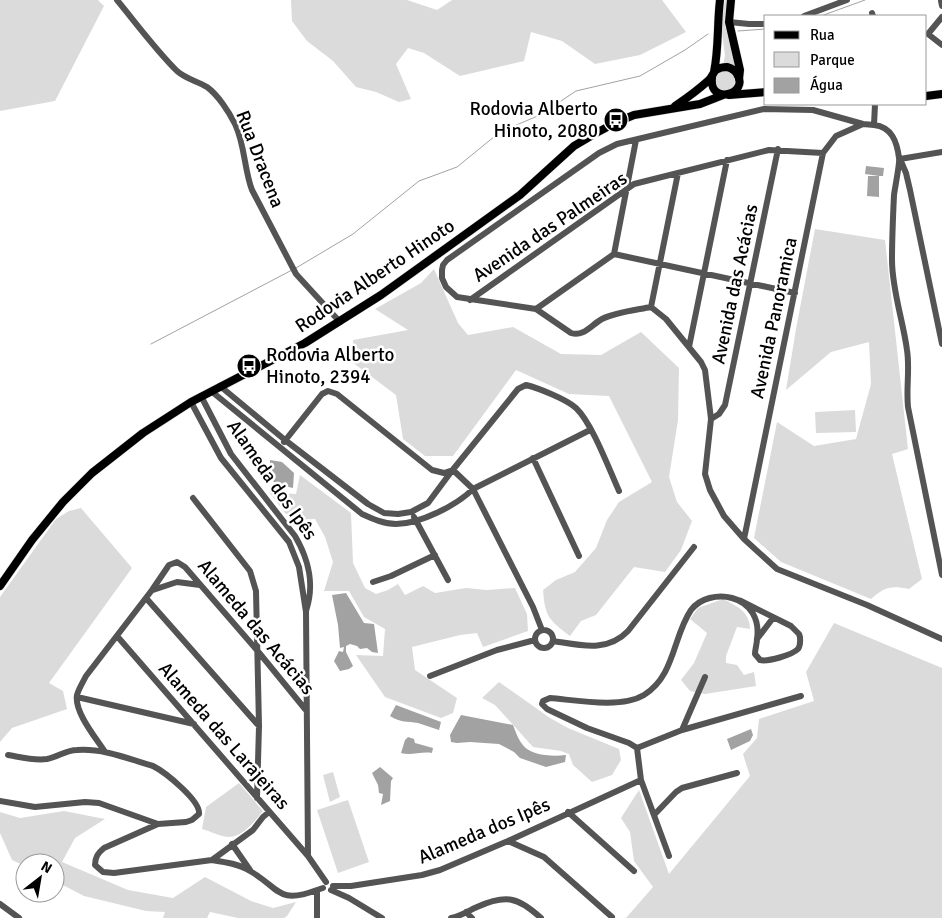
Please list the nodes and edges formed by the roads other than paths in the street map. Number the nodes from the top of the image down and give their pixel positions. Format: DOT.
graph roads {
  1 [pos="117,0"];
  2 [pos="720,0"];
  3 [pos="731,0"];
  4 [pos="847,0"];
  5 [pos="941,1"];
  6 [pos="942,6"];
  7 [pos="807,15"];
  8 [pos="942,17"];
  9 [pos="729,22"];
  10 [pos="764,24"];
  11 [pos="927,34"];
  12 [pos="942,45"];
  13 [pos="713,75"];
  14 [pos="739,82"];
  15 [pos="764,92"];
  16 [pos="752,93"];
  17 [pos="942,94"];
  18 [pos="725,95"];
  19 [pos="927,96"];
  20 [pos="875,105"];
  21 [pos="669,109"];
  22 [pos="863,124"];
  23 [pos="874,125"];
  24 [pos="636,140"];
  25 [pos="778,149"];
  26 [pos="942,152"];
  27 [pos="823,153"];
  28 [pos="900,159"];
  29 [pos="727,160"];
  30 [pos="678,173"];
  31 [pos="627,188"];
  32 [pos="614,254"];
  33 [pos="659,264"];
  34 [pos="705,273"];
  35 [pos="750,283"];
  36 [pos="795,293"];
  37 [pos="470,300"];
  38 [pos="651,307"];
  39 [pos="536,309"];
  40 [pos="340,322"];
  41 [pos="942,344"];
  42 [pos="689,347"];
  43 [pos="220,386"];
  44 [pos="211,391"];
  45 [pos="201,396"];
  46 [pos="191,402"];
  47 [pos="253,414"];
  48 [pos="712,419"];
  49 [pos="248,422"];
  50 [pos="265,424"];
  51 [pos="590,430"];
  52 [pos="259,431"];
  53 [pos="220,435"];
  54 [pos="211,440"];
  55 [pos="285,440"];
  56 [pos="279,447"];
  57 [pos="231,454"];
  58 [pos="533,458"];
  59 [pos="223,460"];
  60 [pos="453,470"];
  61 [pos="473,489"];
  62 [pos="619,491"];
  63 [pos="193,498"];
  64 [pos="412,512"];
  65 [pos="416,520"];
  66 [pos="744,539"];
  67 [pos="939,541"];
  68 [pos="694,547"];
  69 [pos="435,555"];
  70 [pos="579,556"];
  71 [pos="942,574"];
  72 [pos="448,580"];
  73 [pos="373,582"];
  74 [pos="200,585"];
  75 [pos="0,586"];
  76 [pos="152,590"];
  77 [pos="146,598"];
  78 [pos="741,601"];
  79 [pos="306,612"];
  80 [pos="773,618"];
  81 [pos="542,630"];
  82 [pos="117,636"];
  83 [pos="758,639"];
  84 [pos="942,639"];
  85 [pos="535,640"];
  86 [pos="553,641"];
  87 [pos="256,649"];
  88 [pos="430,676"];
  89 [pos="705,677"];
  90 [pos="801,696"];
  91 [pos="77,697"];
  92 [pos="305,709"];
  93 [pos="258,712"];
  94 [pos="247,713"];
  95 [pos="194,724"];
  96 [pos="259,726"];
  97 [pos="682,730"];
  98 [pos="637,748"];
  99 [pos="105,752"];
  100 [pos="8,755"];
  101 [pos="737,773"];
  102 [pos="640,780"];
  103 [pos="257,798"];
  104 [pos="0,801"];
  105 [pos="269,812"];
  106 [pos="568,812"];
  107 [pos="654,815"];
  108 [pos="158,824"];
  109 [pos="508,841"];
  110 [pos="232,844"];
  111 [pos="308,856"];
  112 [pos="669,856"];
  113 [pos="212,860"];
  114 [pos="250,870"];
  115 [pos="634,870"];
  116 [pos="351,886"];
  117 [pos="322,887"];
  118 [pos="332,888"];
  119 [pos="349,898"];
  120 [pos="0,904"];
  121 [pos="466,912"];
  122 [pos="459,917"];
  123 [pos="612,917"];
  124 [pos="19,918"];
  125 [pos="317,918"];
  126 [pos="382,918"];
  127 [pos="451,918"];
  128 [pos="472,918"];
  129 [pos="541,918"];
  1 -- 40 [label="street, Rua Dracena"];
  2 -- 13 [label="main road"];
  3 -- 9 [label="main road"];
  4 -- 7 [label="street"];
  5 -- 6 [label="street"];
  8 -- 11 [label="street"];
  9 -- 10 [label="street"];
  9 -- 14 [label="main road"];
  11 -- 12 [label="street"];
  13 -- 14 [label="main road"];
  13 -- 18 [label="main road"];
  13 -- 21 [label="main road, Rodovia Alberto Hinoto"];
  14 -- 16 [label="main road"];
  14 -- 18 [label="main road"];
  15 -- 16 [label="main road, Rodovia Alberto Hinoto"];
  16 -- 18 [label="main road, Rodovia Alberto Hinoto"];
  17 -- 19 [label="main road"];
  18 -- 21 [label="main road, Rodovia Alberto Hinoto"];
  20 -- 23 [label="street"];
  21 -- 40 [label="main road, Rodovia Alberto Hinoto"];
  22 -- 23 [label="street"];
  22 -- 24 [label="street"];
  22 -- 27 [label="street"];
  23 -- 28 [label="street"];
  24 -- 31 [label="street"];
  24 -- 37 [label="street"];
  25 -- 27 [label="street, Avenida das Palmeiras"];
  25 -- 29 [label="street, Avenida das Palmeiras"];
  25 -- 35 [label="street, Avenida das Acácias"];
  26 -- 28 [label="street"];
  27 -- 36 [label="street, Avenida Panoramica"];
  28 -- 41 [label="street"];
  28 -- 67 [label="street"];
  29 -- 30 [label="street, Avenida das Palmeiras"];
  29 -- 34 [label="street"];
  30 -- 31 [label="street, Avenida das Palmeiras"];
  30 -- 33 [label="street"];
  31 -- 32 [label="street"];
  31 -- 37 [label="street, Avenida das Palmeiras"];
  32 -- 33 [label="street"];
  32 -- 39 [label="street"];
  33 -- 34 [label="street"];
  33 -- 38 [label="street"];
  34 -- 35 [label="street"];
  34 -- 42 [label="street"];
  35 -- 36 [label="street"];
  35 -- 48 [label="street, Avenida das Acácias"];
  36 -- 66 [label="street, Avenida Panoramica"];
  37 -- 39 [label="street"];
  38 -- 39 [label="street"];
  38 -- 42 [label="street"];
  40 -- 43 [label="main road, Rodovia Alberto Hinoto"];
  42 -- 48 [label="street"];
  43 -- 44 [label="main road, Rodovia Alberto Hinoto"];
  43 -- 47 [label="street"];
  44 -- 45 [label="main road, Rodovia Alberto Hinoto"];
  44 -- 49 [label="street"];
  45 -- 46 [label="main road, Rodovia Alberto Hinoto"];
  45 -- 53 [label="street, Alameda dos Ipês"];
  46 -- 54 [label="street, Alameda dos Ipês"];
  46 -- 75 [label="main road, Rodovia Alberto Hinoto"];
  47 -- 49 [label="street"];
  47 -- 50 [label="street"];
  48 -- 66 [label="street"];
  49 -- 52 [label="street"];
  50 -- 52 [label="street"];
  50 -- 55 [label="street"];
  51 -- 58 [label="street"];
  51 -- 60 [label="street"];
  51 -- 62 [label="street"];
  52 -- 56 [label="street"];
  53 -- 54 [label="street"];
  53 -- 57 [label="street, Alameda dos Ipês"];
  54 -- 59 [label="street, Alameda dos Ipês"];
  55 -- 56 [label="street"];
  55 -- 60 [label="street"];
  55 -- 64 [label="street"];
  56 -- 65 [label="street"];
  57 -- 59 [label="street"];
  57 -- 79 [label="street, Alameda dos Ipês"];
  58 -- 61 [label="street"];
  58 -- 70 [label="street"];
  59 -- 79 [label="street, Alameda dos Ipês"];
  60 -- 61 [label="street"];
  60 -- 64 [label="street"];
  61 -- 65 [label="street"];
  61 -- 81 [label="street"];
  63 -- 87 [label="street"];
  64 -- 65 [label="street"];
  65 -- 69 [label="street"];
  66 -- 84 [label="street"];
  67 -- 71 [label="street"];
  68 -- 86 [label="street"];
  69 -- 72 [label="street"];
  69 -- 73 [label="street"];
  74 -- 76 [label="street"];
  74 -- 76 [label="street, Alameda das Acácias"];
  74 -- 87 [label="street, Alameda das Acácias"];
  76 -- 77 [label="street, Alameda das Acácias"];
  77 -- 82 [label="street, Alameda das Acácias"];
  77 -- 94 [label="street"];
  78 -- 80 [label="street"];
  78 -- 83 [label="street"];
  78 -- 98 [label="street"];
  79 -- 92 [label="street, Alameda dos Ipês"];
  80 -- 83 [label="street"];
  80 -- 83 [label="street"];
  81 -- 85 [label="street"];
  81 -- 86 [label="street"];
  82 -- 91 [label="street, Alameda das Acácias"];
  82 -- 95 [label="street, Alameda das Larajeiras"];
  85 -- 86 [label="street"];
  85 -- 88 [label="street"];
  87 -- 92 [label="street, Alameda das Acácias"];
  87 -- 93 [label="street"];
  89 -- 97 [label="street"];
  90 -- 97 [label="street"];
  91 -- 95 [label="street"];
  91 -- 99 [label="street"];
  92 -- 111 [label="street, Alameda dos Ipês"];
  93 -- 94 [label="street"];
  93 -- 96 [label="street"];
  94 -- 96 [label="street"];
  95 -- 103 [label="street, Alameda das Larajeiras"];
  96 -- 103 [label="street"];
  97 -- 98 [label="street"];
  98 -- 102 [label="street"];
  99 -- 100 [label="street"];
  99 -- 108 [label="street"];
  101 -- 107 [label="street"];
  102 -- 106 [label="street, Alameda dos Ipês"];
  102 -- 107 [label="street"];
  103 -- 105 [label="street, Alameda das Larajeiras"];
  104 -- 108 [label="street"];
  105 -- 110 [label="street"];
  105 -- 111 [label="street, Alameda das Larajeiras"];
  106 -- 109 [label="street, Alameda dos Ipês"];
  106 -- 115 [label="street"];
  107 -- 112 [label="street"];
  108 -- 113 [label="street"];
  109 -- 116 [label="street, Alameda dos Ipês"];
  109 -- 123 [label="street"];
  110 -- 113 [label="street"];
  110 -- 114 [label="street"];
  111 -- 117 [label="street"];
  113 -- 114 [label="street"];
  114 -- 117 [label="street"];
  116 -- 118 [label="street, Alameda dos Ipês"];
  116 -- 119 [label="street"];
  117 -- 118 [label="street"];
  117 -- 125 [label="street"];
  118 -- 119 [label="street"];
  119 -- 126 [label="street"];
  120 -- 124 [label="street"];
  121 -- 122 [label="street"];
  121 -- 128 [label="street"];
  121 -- 129 [label="street"];
  122 -- 127 [label="street"];
}
